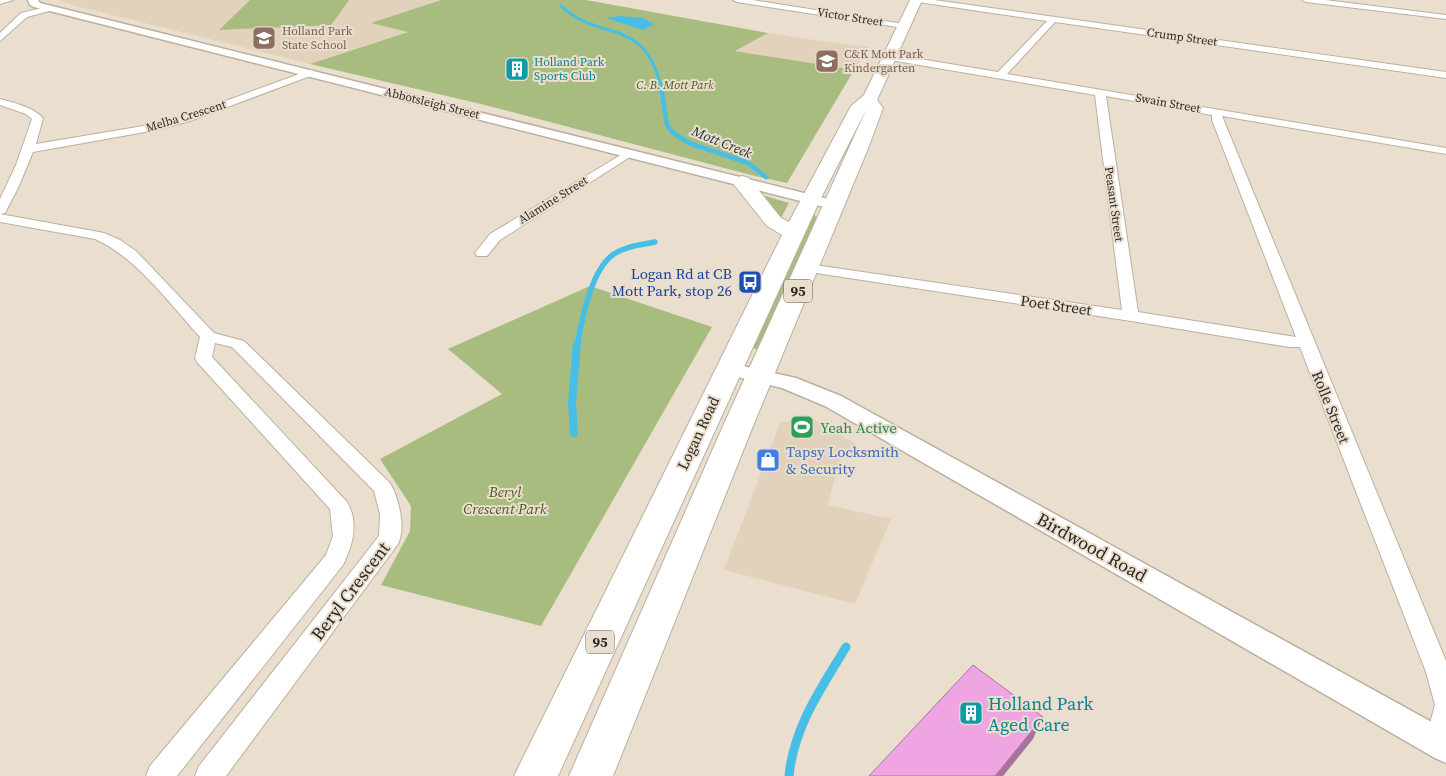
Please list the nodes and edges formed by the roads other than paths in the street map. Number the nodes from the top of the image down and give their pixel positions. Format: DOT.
graph roads {
  1 [pos="9,0"];
  2 [pos="34,0"];
  3 [pos="738,0"];
  4 [pos="917,0"];
  5 [pos="1306,0"];
  6 [pos="1318,1"];
  7 [pos="0,2"];
  8 [pos="50,8"];
  9 [pos="1446,17"];
  10 [pos="1053,19"];
  11 [pos="904,26"];
  12 [pos="0,38"];
  13 [pos="890,56"];
  14 [pos="310,73"];
  15 [pos="1001,75"];
  16 [pos="1446,75"];
  17 [pos="1100,92"];
  18 [pos="871,98"];
  19 [pos="0,102"];
  20 [pos="1217,112"];
  21 [pos="29,149"];
  22 [pos="1446,151"];
  23 [pos="629,153"];
  24 [pos="742,182"];
  25 [pos="810,200"];
  26 [pos="834,205"];
  27 [pos="0,210"];
  28 [pos="0,218"];
  29 [pos="794,233"];
  30 [pos="482,253"];
  31 [pos="808,268"];
  32 [pos="1131,316"];
  33 [pos="208,336"];
  34 [pos="1305,342"];
  35 [pos="729,369"];
  36 [pos="761,376"];
  37 [pos="1446,702"];
  38 [pos="1446,709"];
  39 [pos="1442,744"];
  40 [pos="160,776"];
  41 [pos="209,776"];
  42 [pos="536,776"];
  43 [pos="591,776"];
  1 -- 7 [label="street"];
  2 -- 8 [label="street, Abbotsleigh Street"];
  3 -- 11 [label="street, Victor Street"];
  4 -- 10 [label="street, Crump Street"];
  4 -- 11 [label="main road, Logan Road / 95"];
  5 -- 6 [label="street"];
  6 -- 9 [label="street"];
  8 -- 12 [label="street"];
  8 -- 14 [label="street, Abbotsleigh Street"];
  10 -- 15 [label="street"];
  10 -- 16 [label="street, Crump Street"];
  11 -- 13 [label="main road, Logan Road / 95"];
  13 -- 15 [label="street, Swain Street"];
  13 -- 18 [label="main road, Logan Road / 95"];
  14 -- 21 [label="street, Melba Crescent"];
  14 -- 23 [label="street, Abbotsleigh Street"];
  15 -- 17 [label="street, Swain Street"];
  17 -- 20 [label="street, Swain Street"];
  17 -- 32 [label="street, Peasant Street"];
  18 -- 25 [label="main road, Logan Road / 95"];
  18 -- 26 [label="main road, Logan Road / 95"];
  19 -- 21 [label="street"];
  20 -- 22 [label="street, Swain Street"];
  20 -- 34 [label="street, Rolle Street"];
  21 -- 27 [label="street"];
  23 -- 24 [label="street, Abbotsleigh Street"];
  23 -- 30 [label="street, Alamine Street"];
  24 -- 25 [label="street, Abbotsleigh Street"];
  24 -- 29 [label="main road"];
  25 -- 26 [label="street, Abbotsleigh Street"];
  25 -- 29 [label="main road, Logan Road / 95"];
  26 -- 31 [label="main road, Logan Road / 95"];
  28 -- 33 [label="street"];
  29 -- 35 [label="main road, Logan Road / 95"];
  31 -- 32 [label="street, Poet Street"];
  31 -- 36 [label="main road, Logan Road / 95"];
  32 -- 34 [label="street, Poet Street"];
  33 -- 40 [label="street, Beryl Crescent"];
  33 -- 41 [label="street, Beryl Crescent"];
  34 -- 37 [label="street, Rolle Street"];
  35 -- 36 [label="street, Birdwood Road"];
  35 -- 42 [label="main road, Logan Road / 95"];
  36 -- 39 [label="street, Birdwood Road"];
  36 -- 43 [label="main road, Logan Road / 95"];
  38 -- 39 [label="street"];
}
